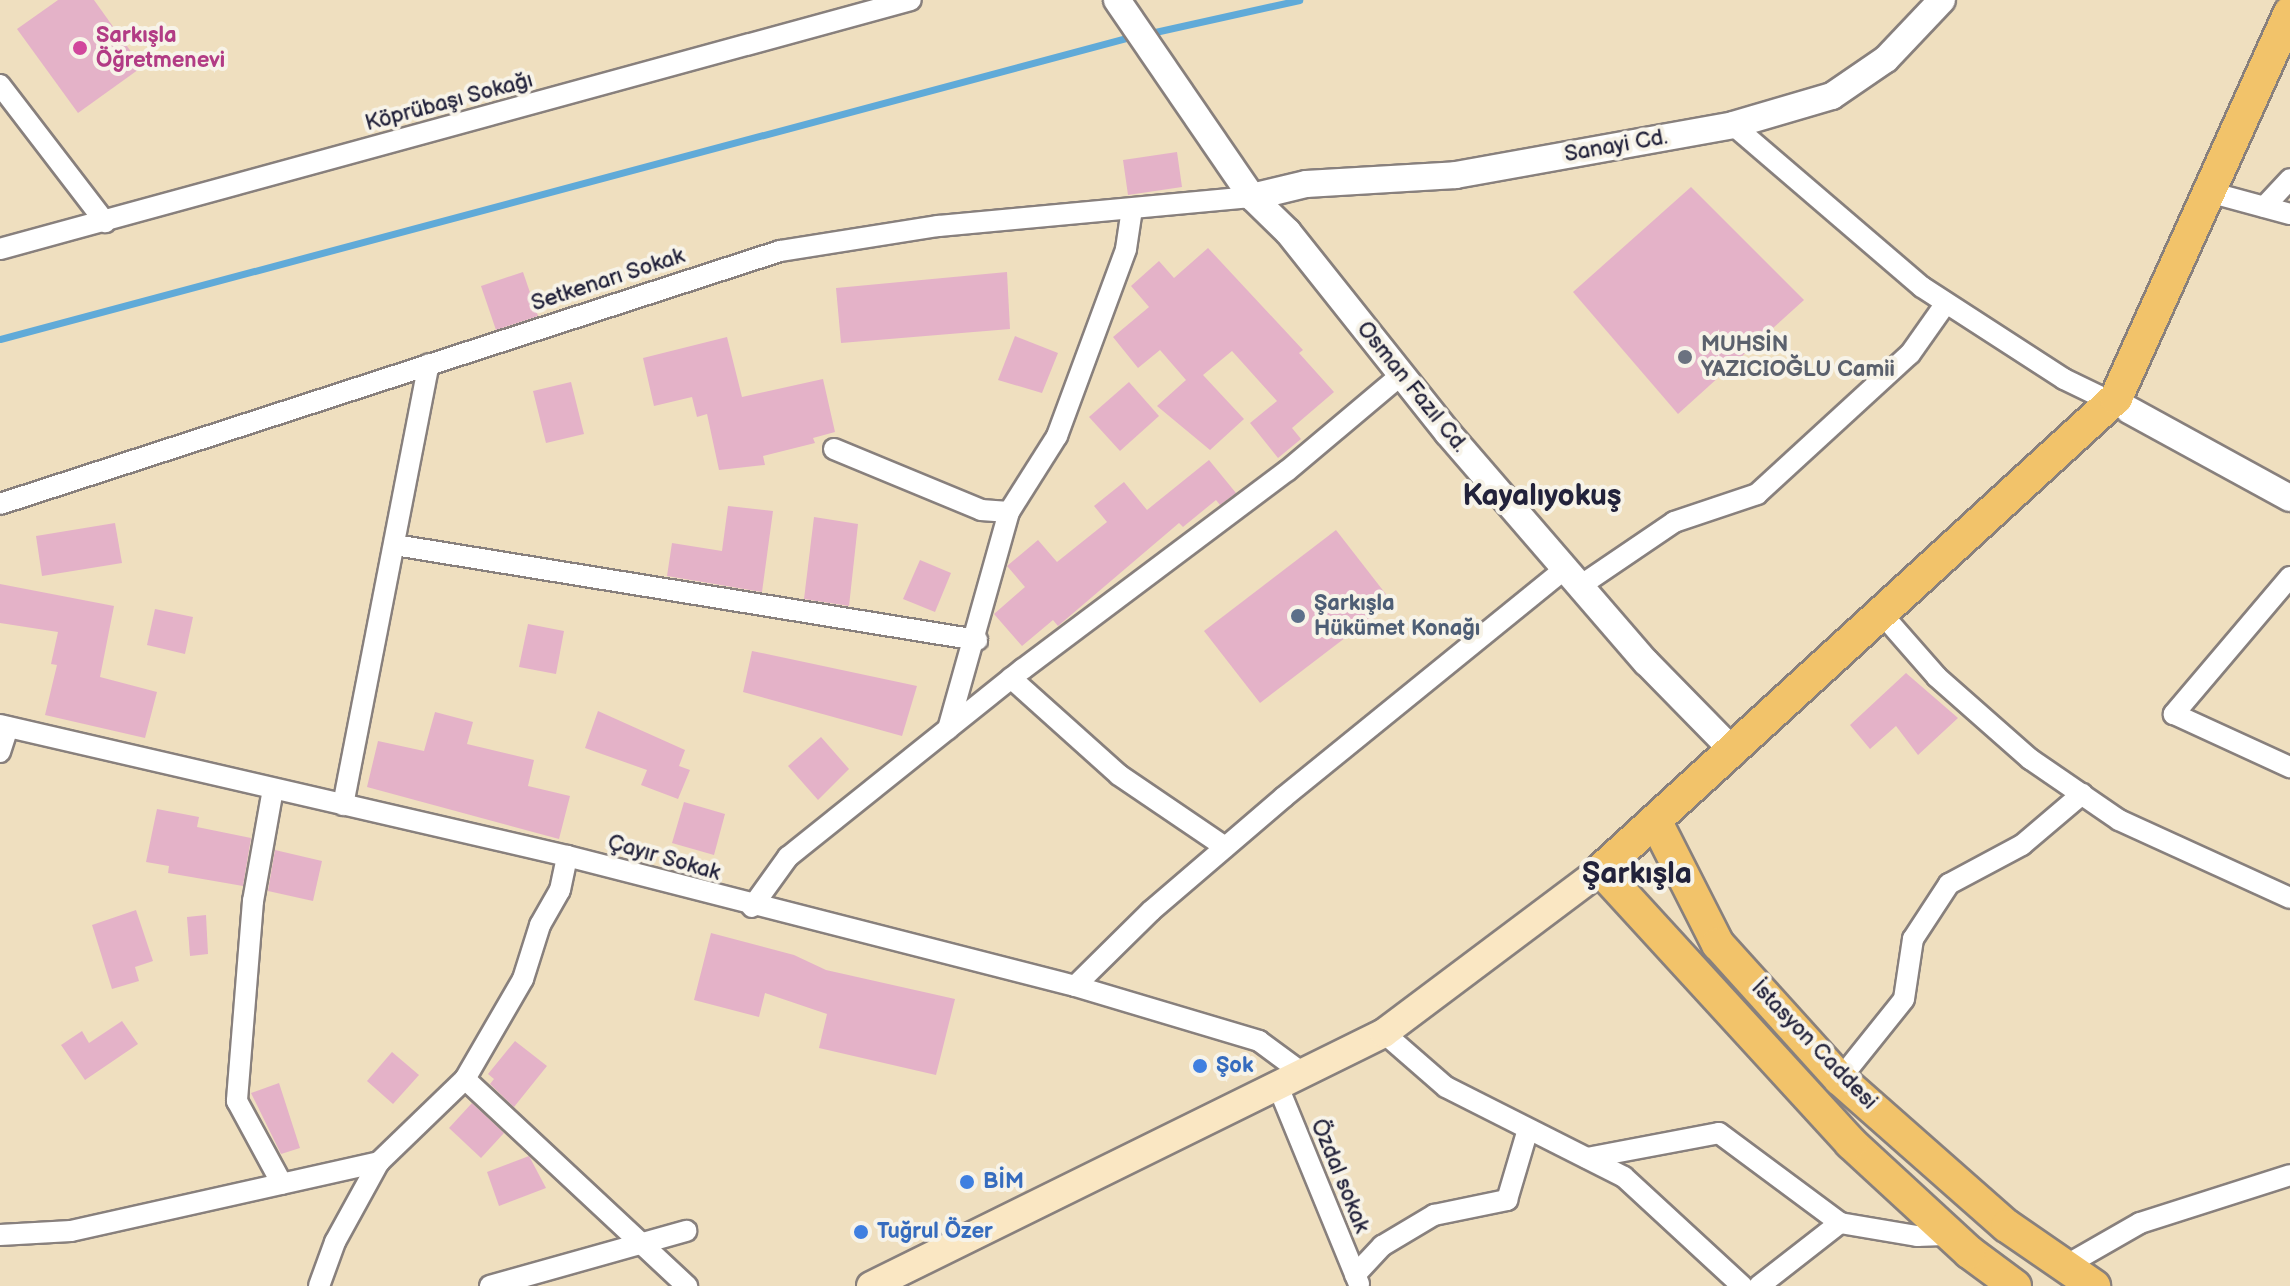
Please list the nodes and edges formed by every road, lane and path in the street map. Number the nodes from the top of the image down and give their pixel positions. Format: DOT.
graph roads {
  1 [pos="911,0"];
  2 [pos="1117,0"];
  3 [pos="1942,0"];
  4 [pos="2290,12"];
  5 [pos="0,85"];
  6 [pos="1733,125"];
  7 [pos="2290,179"];
  8 [pos="2209,192"];
  9 [pos="1252,197"];
  10 [pos="2264,207"];
  11 [pos="1132,209"];
  12 [pos="2290,214"];
  13 [pos="105,222"];
  14 [pos="0,249"];
  15 [pos="1946,303"];
  16 [pos="429,364"];
  17 [pos="1401,375"];
  18 [pos="2120,406"];
  19 [pos="834,449"];
  20 [pos="2290,498"];
  21 [pos="0,504"];
  22 [pos="1009,512"];
  23 [pos="395,545"];
  24 [pos="1572,577"];
  25 [pos="2290,577"];
  26 [pos="1881,613"];
  27 [pos="977,640"];
  28 [pos="1011,678"];
  29 [pos="4,726"];
  30 [pos="948,729"];
  31 [pos="0,752"];
  32 [pos="1734,752"];
  33 [pos="2290,767"];
  34 [pos="273,789"];
  35 [pos="2082,794"];
  36 [pos="343,805"];
  37 [pos="1657,824"];
  38 [pos="1225,847"];
  39 [pos="567,856"];
  40 [pos="1601,870"];
  41 [pos="2290,898"];
  42 [pos="752,907"];
  43 [pos="1075,986"];
  44 [pos="1384,1033"];
  45 [pos="1289,1078"];
  46 [pos="465,1079"];
  47 [pos="1840,1079"];
  48 [pos="1528,1129"];
  49 [pos="1587,1158"];
  50 [pos="379,1162"];
  51 [pos="2290,1175"];
  52 [pos="282,1184"];
  53 [pos="1840,1223"];
  54 [pos="686,1231"];
  55 [pos="0,1235"];
  56 [pos="1950,1235"];
  57 [pos="640,1241"];
  58 [pos="2065,1266"];
  59 [pos="1357,1281"];
  60 [pos="319,1286"];
  61 [pos="490,1286"];
  62 [pos="687,1286"];
  63 [pos="871,1286"];
  64 [pos="1742,1286"];
  65 [pos="1759,1286"];
  66 [pos="2015,1286"];
  67 [pos="2094,1286"];
  1 -- 13 [label="street, Köprübaşı Sokağı"];
  2 -- 9 [label="street, Osman Fazıl Cd."];
  3 -- 6 [label="street, Sanayi Cd."];
  4 -- 8 [label="main road"];
  5 -- 13 [label="street"];
  6 -- 9 [label="street, Sanayi Cd."];
  6 -- 15 [label="street"];
  7 -- 10 [label="street"];
  8 -- 10 [label="street"];
  8 -- 18 [label="main road"];
  9 -- 11 [label="street, Setkenarı Sokak"];
  9 -- 17 [label="street, Osman Fazıl Cd."];
  10 -- 12 [label="street"];
  11 -- 16 [label="street, Setkenarı Sokak"];
  11 -- 22 [label="street"];
  13 -- 14 [label="street, Köprübaşı Sokağı"];
  15 -- 18 [label="street"];
  15 -- 24 [label="street"];
  16 -- 21 [label="street, Setkenarı Sokak"];
  16 -- 23 [label="street"];
  17 -- 24 [label="street, Osman Fazıl Cd."];
  17 -- 28 [label="street"];
  18 -- 20 [label="street"];
  18 -- 26 [label="main road"];
  19 -- 22 [label="street"];
  22 -- 27 [label="street"];
  23 -- 27 [label="street"];
  23 -- 36 [label="street"];
  24 -- 32 [label="street, Osman Fazıl Cd."];
  24 -- 38 [label="street"];
  25 -- 33 [label="street"];
  26 -- 32 [label="main road"];
  26 -- 35 [label="street"];
  27 -- 30 [label="street"];
  28 -- 30 [label="street"];
  28 -- 38 [label="street"];
  29 -- 31 [label="street"];
  29 -- 34 [label="street, Çayır Sokak"];
  30 -- 42 [label="street"];
  32 -- 37 [label="main road"];
  34 -- 36 [label="street, Çayır Sokak"];
  34 -- 52 [label="street"];
  35 -- 41 [label="street"];
  35 -- 47 [label="street"];
  36 -- 39 [label="street, Çayır Sokak"];
  37 -- 40 [label="main road"];
  37 -- 47 [label="main road, İstasyon Caddesi"];
  38 -- 43 [label="street"];
  39 -- 42 [label="street, Çayır Sokak"];
  39 -- 46 [label="street"];
  40 -- 44 [label="main road"];
  40 -- 56 [label="main road, İstasyon Caddesi"];
  42 -- 43 [label="street, Çayır Sokak"];
  43 -- 45 [label="street, Çayır Sokak"];
  44 -- 45 [label="main road"];
  44 -- 48 [label="street"];
  45 -- 59 [label="street, Özdal sokak"];
  45 -- 63 [label="main road"];
  46 -- 50 [label="street"];
  46 -- 57 [label="street"];
  47 -- 58 [label="main road, İstasyon Caddesi"];
  48 -- 49 [label="street"];
  48 -- 59 [label="street"];
  49 -- 53 [label="street"];
  49 -- 64 [label="street"];
  50 -- 52 [label="street"];
  50 -- 60 [label="street"];
  51 -- 58 [label="street"];
  52 -- 55 [label="street"];
  53 -- 56 [label="street"];
  53 -- 65 [label="street"];
  54 -- 57 [label="street"];
  56 -- 66 [label="main road, İstasyon Caddesi"];
  57 -- 61 [label="street"];
  57 -- 62 [label="street"];
  58 -- 67 [label="main road, İstasyon Caddesi"];
}
